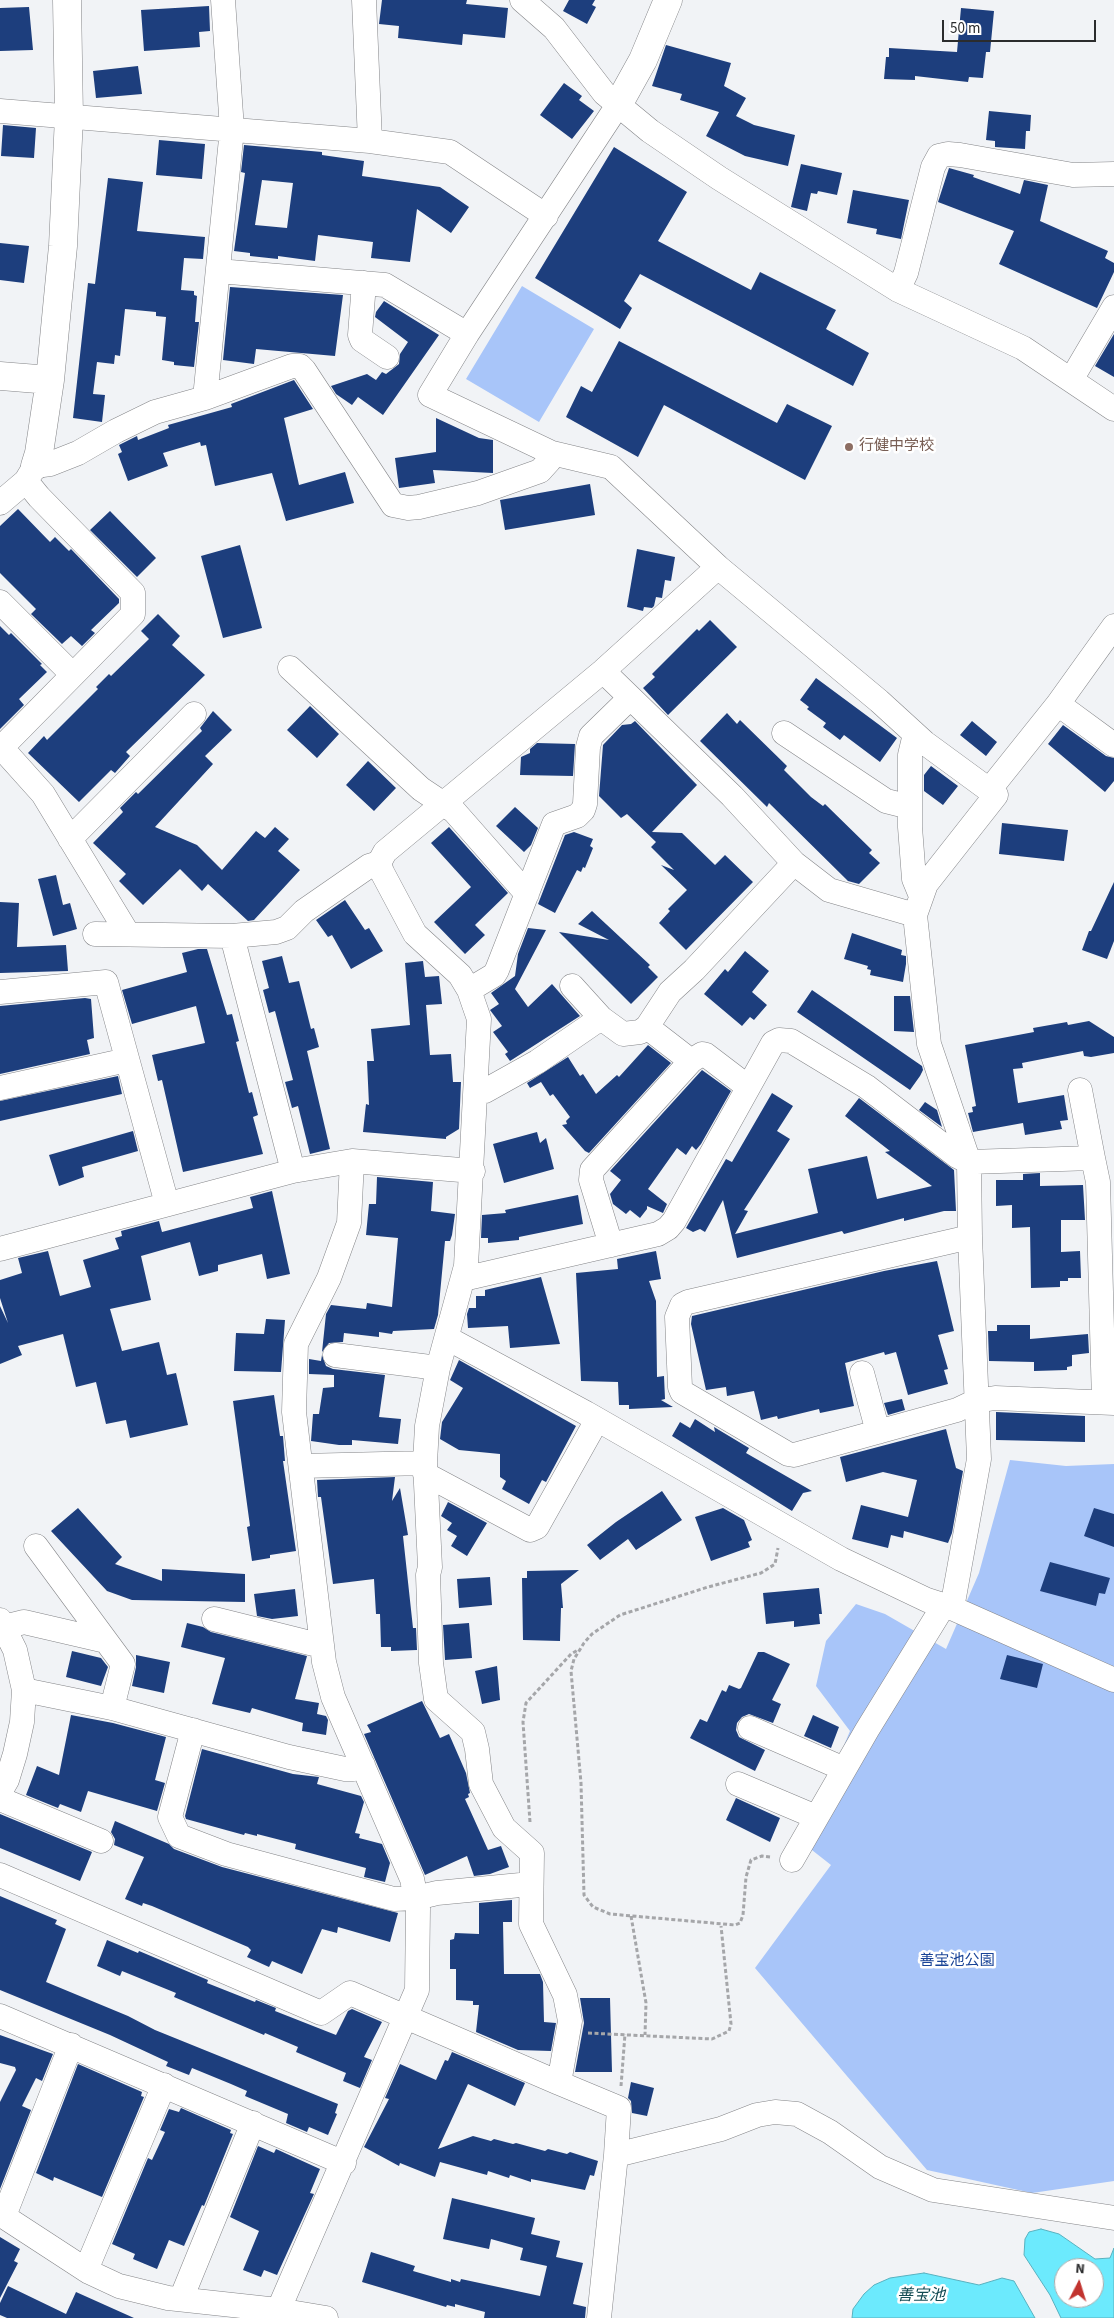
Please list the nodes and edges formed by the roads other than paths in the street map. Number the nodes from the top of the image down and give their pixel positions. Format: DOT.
graph roads {
  1 [pos="67,0"];
  2 [pos="223,0"];
  3 [pos="364,0"];
  4 [pos="522,0"];
  5 [pos="668,0"];
  6 [pos="618,105"];
  7 [pos="0,111"];
  8 [pos="69,117"];
  9 [pos="232,130"];
  10 [pos="370,141"];
  11 [pos="1114,174"];
  12 [pos="546,216"];
  13 [pos="218,271"];
  14 [pos="364,283"];
  15 [pos="898,290"];
  16 [pos="1114,307"];
  17 [pos="467,334"];
  18 [pos="387,357"];
  19 [pos="0,376"];
  20 [pos="50,380"];
  21 [pos="1071,380"];
  22 [pos="205,398"];
  23 [pos="1114,409"];
  24 [pos="552,453"];
  25 [pos="31,473"];
  26 [pos="0,503"];
  27 [pos="718,568"];
  28 [pos="0,602"];
  29 [pos="1114,626"];
  30 [pos="290,668"];
  31 [pos="603,671"];
  32 [pos="73,675"];
  33 [pos="630,698"];
  34 [pos="1058,704"];
  35 [pos="194,714"];
  36 [pos="784,732"];
  37 [pos="915,734"];
  38 [pos="1114,745"];
  39 [pos="1,747"];
  40 [pos="990,789"];
  41 [pos="442,804"];
  42 [pos="910,807"];
  43 [pos="70,839"];
  44 [pos="379,863"];
  45 [pos="794,863"];
  46 [pos="527,894"];
  47 [pos="918,905"];
  48 [pos="95,934"];
  49 [pos="128,934"];
  50 [pos="232,936"];
  51 [pos="572,986"];
  52 [pos="470,990"];
  53 [pos="0,992"];
  54 [pos="601,1018"];
  55 [pos="647,1027"];
  56 [pos="128,1060"];
  57 [pos="691,1061"];
  58 [pos="748,1087"];
  59 [pos="0,1088"];
  60 [pos="1080,1090"];
  61 [pos="476,1091"];
  62 [pos="1093,1158"];
  63 [pos="352,1161"];
  64 [pos="970,1162"];
  65 [pos="293,1171"];
  66 [pos="472,1172"];
  67 [pos="167,1204"];
  68 [pos="970,1237"];
  69 [pos="611,1245"];
  70 [pos="0,1249"];
  71 [pos="463,1279"];
  72 [pos="1108,1280"];
  73 [pos="447,1338"];
  74 [pos="336,1355"];
  75 [pos="438,1368"];
  76 [pos="862,1373"];
  77 [pos="976,1401"];
  78 [pos="1109,1403"];
  79 [pos="597,1420"];
  80 [pos="878,1432"];
  81 [pos="301,1466"];
  82 [pos="425,1469"];
  83 [pos="36,1546"];
  84 [pos="948,1607"];
  85 [pos="214,1619"];
  86 [pos="2,1623"];
  87 [pos="106,1641"];
  88 [pos="322,1646"];
  89 [pos="1114,1680"];
  90 [pos="24,1690"];
  91 [pos="112,1708"];
  92 [pos="750,1728"];
  93 [pos="193,1730"];
  94 [pos="363,1765"];
  95 [pos="844,1769"];
  96 [pos="738,1784"];
  97 [pos="0,1792"];
  98 [pos="0,1799"];
  99 [pos="816,1817"];
  100 [pos="101,1841"];
  101 [pos="792,1860"];
  102 [pos="0,1875"];
  103 [pos="532,1884"];
  104 [pos="416,1898"];
  105 [pos="0,2016"];
  106 [pos="404,2018"];
  107 [pos="71,2045"];
  108 [pos="559,2083"];
  109 [pos="164,2085"];
  110 [pos="253,2123"];
  111 [pos="616,2156"];
  112 [pos="344,2163"];
  113 [pos="2,2215"];
  114 [pos="1114,2218"];
  115 [pos="86,2270"];
  116 [pos="181,2299"];
  117 [pos="276,2314"];
  118 [pos="326,2318"];
  119 [pos="599,2318"];
  1 -- 8 [label="street"];
  2 -- 9 [label="street"];
  3 -- 10 [label="street"];
  4 -- 6 [label="street"];
  5 -- 6 [label="street"];
  6 -- 12 [label="street"];
  6 -- 15 [label="street"];
  7 -- 8 [label="street"];
  8 -- 9 [label="street"];
  8 -- 20 [label="street"];
  9 -- 10 [label="street"];
  9 -- 13 [label="street"];
  10 -- 12 [label="street"];
  11 -- 15 [label="street"];
  12 -- 17 [label="street"];
  13 -- 14 [label="street"];
  13 -- 22 [label="street"];
  14 -- 17 [label="street"];
  14 -- 18 [label="street"];
  15 -- 21 [label="street"];
  16 -- 21 [label="street"];
  17 -- 24 [label="street"];
  19 -- 20 [label="street"];
  20 -- 25 [label="street"];
  21 -- 23 [label="street"];
  22 -- 24 [label="street"];
  22 -- 25 [label="street"];
  24 -- 27 [label="street"];
  25 -- 26 [label="street"];
  25 -- 32 [label="street"];
  27 -- 31 [label="street"];
  27 -- 37 [label="street"];
  28 -- 32 [label="street"];
  29 -- 34 [label="street"];
  30 -- 41 [label="street"];
  31 -- 33 [label="street"];
  31 -- 41 [label="street"];
  32 -- 39 [label="street"];
  33 -- 45 [label="street"];
  33 -- 46 [label="street"];
  34 -- 38 [label="street"];
  34 -- 40 [label="street"];
  35 -- 43 [label="street"];
  36 -- 42 [label="street"];
  37 -- 40 [label="street"];
  37 -- 42 [label="street"];
  39 -- 43 [label="street"];
  40 -- 47 [label="street"];
  41 -- 44 [label="street"];
  41 -- 46 [label="street"];
  42 -- 47 [label="street"];
  43 -- 49 [label="street"];
  44 -- 50 [label="street"];
  44 -- 52 [label="street"];
  45 -- 47 [label="street"];
  45 -- 55 [label="street"];
  46 -- 52 [label="street"];
  47 -- 64 [label="street"];
  48 -- 49 [label="street"];
  49 -- 50 [label="street"];
  50 -- 65 [label="street"];
  51 -- 54 [label="street"];
  52 -- 61 [label="street"];
  53 -- 56 [label="street"];
  54 -- 55 [label="street"];
  54 -- 61 [label="street"];
  55 -- 57 [label="street"];
  56 -- 59 [label="street"];
  56 -- 67 [label="street"];
  57 -- 58 [label="street"];
  57 -- 69 [label="street"];
  58 -- 64 [label="street"];
  58 -- 69 [label="street"];
  60 -- 62 [label="street"];
  61 -- 66 [label="street"];
  62 -- 64 [label="street"];
  62 -- 72 [label="street"];
  63 -- 65 [label="street"];
  63 -- 66 [label="street"];
  63 -- 81 [label="street"];
  64 -- 68 [label="street"];
  65 -- 67 [label="street"];
  66 -- 71 [label="street"];
  67 -- 70 [label="street"];
  68 -- 77 [label="street"];
  68 -- 80 [label="street"];
  69 -- 71 [label="street"];
  71 -- 73 [label="street"];
  72 -- 78 [label="street"];
  73 -- 75 [label="street"];
  73 -- 79 [label="street"];
  74 -- 75 [label="street"];
  75 -- 82 [label="street"];
  76 -- 80 [label="street"];
  77 -- 78 [label="street"];
  77 -- 80 [label="street"];
  77 -- 84 [label="street"];
  79 -- 82 [label="street"];
  79 -- 84 [label="street"];
  81 -- 82 [label="street"];
  81 -- 88 [label="street"];
  82 -- 103 [label="street"];
  83 -- 87 [label="street"];
  84 -- 89 [label="street"];
  84 -- 95 [label="street"];
  85 -- 88 [label="street"];
  86 -- 87 [label="street"];
  86 -- 90 [label="street"];
  87 -- 91 [label="street"];
  88 -- 94 [label="street"];
  90 -- 91 [label="street"];
  90 -- 97 [label="street"];
  91 -- 93 [label="street"];
  92 -- 95 [label="street"];
  93 -- 94 [label="street"];
  93 -- 104 [label="street"];
  94 -- 104 [label="street"];
  95 -- 99 [label="street"];
  96 -- 99 [label="street"];
  98 -- 100 [label="street"];
  99 -- 101 [label="street"];
  102 -- 106 [label="street"];
  103 -- 104 [label="street"];
  103 -- 108 [label="street"];
  104 -- 106 [label="street"];
  105 -- 107 [label="street"];
  106 -- 108 [label="street"];
  106 -- 112 [label="street"];
  107 -- 109 [label="street"];
  107 -- 113 [label="street"];
  108 -- 111 [label="street"];
  109 -- 110 [label="street"];
  109 -- 115 [label="street"];
  110 -- 112 [label="street"];
  110 -- 116 [label="street"];
  111 -- 114 [label="street"];
  111 -- 119 [label="street"];
  112 -- 117 [label="street"];
  113 -- 115 [label="street"];
  115 -- 116 [label="street"];
  116 -- 117 [label="street"];
  117 -- 118 [label="street"];
}
